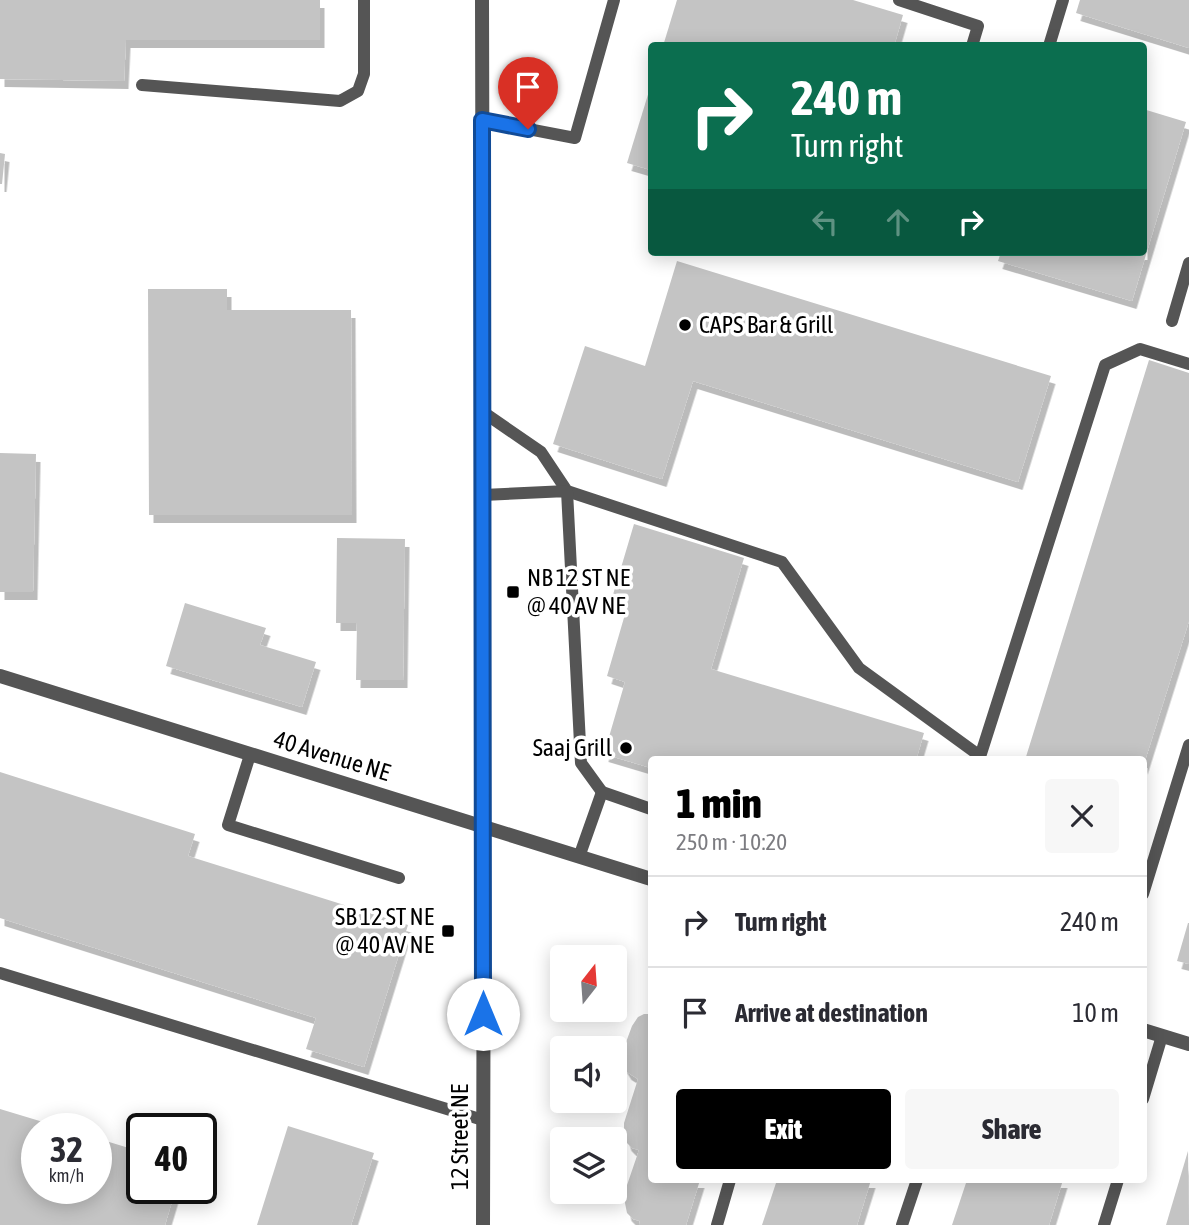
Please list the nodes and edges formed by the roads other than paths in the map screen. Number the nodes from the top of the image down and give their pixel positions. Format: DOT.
graph roads {
  1 [pos="363,0"];
  2 [pos="482,0"];
  3 [pos="614,0"];
  4 [pos="899,0"];
  5 [pos="1063,0"];
  6 [pos="973,42"];
  7 [pos="1050,42"];
  8 [pos="142,85"];
  9 [pos="482,120"];
  10 [pos="1189,263"];
  11 [pos="1172,321"];
  12 [pos="1189,364"];
  13 [pos="482,412"];
  14 [pos="566,491"];
  15 [pos="483,495"];
  16 [pos="0,676"];
  17 [pos="1189,745"];
  18 [pos="250,755"];
  19 [pos="976,756"];
  20 [pos="980,756"];
  21 [pos="601,792"];
  22 [pos="648,808"];
  23 [pos="484,828"];
  24 [pos="579,857"];
  25 [pos="399,878"];
  26 [pos="648,878"];
  27 [pos="1147,881"];
  28 [pos="0,973"];
  29 [pos="1147,1031"];
  30 [pos="1162,1036"];
  31 [pos="1189,1044"];
  32 [pos="1147,1086"];
  33 [pos="483,1120"];
  34 [pos="729,1183"];
  35 [pos="916,1183"];
  36 [pos="1117,1183"];
  37 [pos="482,1225"];
  38 [pos="717,1225"];
  39 [pos="902,1225"];
  40 [pos="1104,1225"];
  1 -- 8 [label="lane"];
  2 -- 9 [label="street, 12 Street NE"];
  3 -- 9 [label="lane"];
  4 -- 6 [label="lane"];
  5 -- 7 [label="lane"];
  9 -- 13 [label="street, 12 Street NE"];
  10 -- 11 [label="lane"];
  12 -- 20 [label="lane"];
  13 -- 14 [label="lane"];
  13 -- 15 [label="street, 12 Street NE"];
  14 -- 15 [label="lane"];
  14 -- 19 [label="lane"];
  14 -- 21 [label="lane"];
  15 -- 23 [label="street, 12 Street NE"];
  16 -- 18 [label="street, 40 Avenue NE"];
  17 -- 27 [label="lane"];
  18 -- 23 [label="street, 40 Avenue NE"];
  18 -- 25 [label="lane"];
  21 -- 22 [label="lane"];
  21 -- 24 [label="lane"];
  23 -- 24 [label="street, 40 Avenue NE"];
  23 -- 33 [label="street, 12 Street NE"];
  24 -- 26 [label="street, 40 Avenue NE"];
  28 -- 33 [label="lane"];
  29 -- 30 [label="street"];
  30 -- 31 [label="street"];
  30 -- 32 [label="lane"];
  33 -- 37 [label="street, 12 Street NE"];
  34 -- 38 [label="lane"];
  35 -- 39 [label="lane"];
  36 -- 40 [label="lane"];
}
